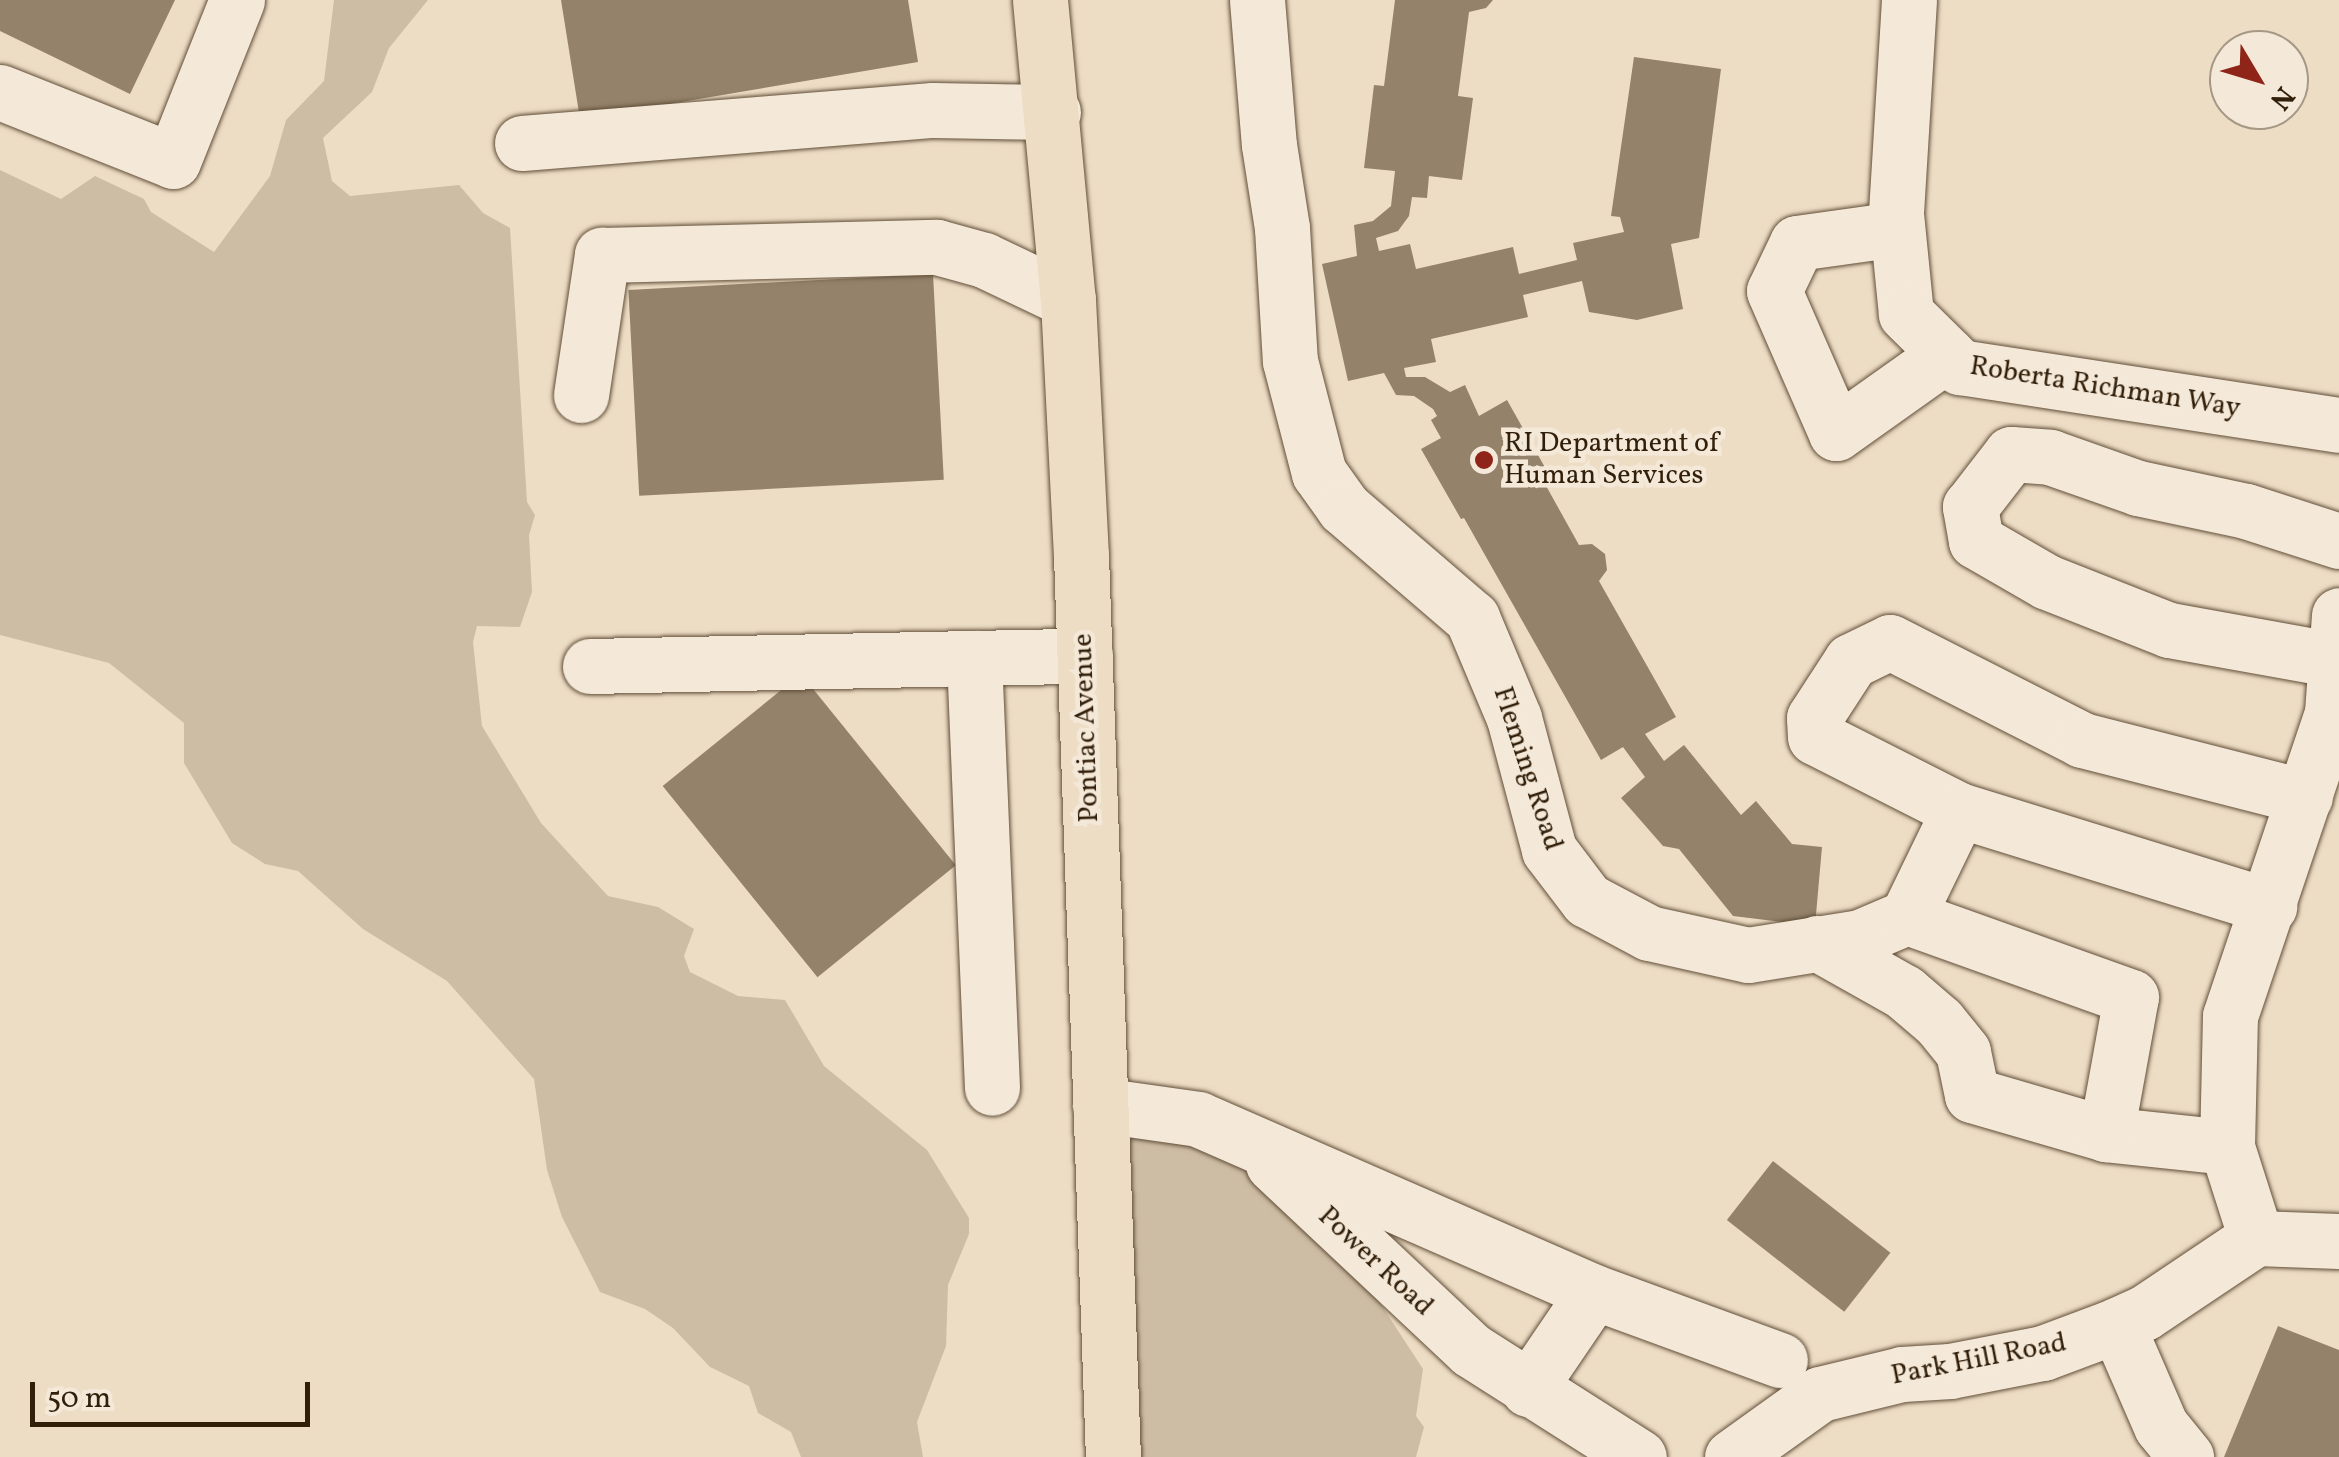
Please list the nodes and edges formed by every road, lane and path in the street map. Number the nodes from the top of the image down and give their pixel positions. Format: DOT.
graph roads {
  1 [pos="237,0"];
  2 [pos="1040,0"];
  3 [pos="1257,0"];
  4 [pos="1909,0"];
  5 [pos="0,92"];
  6 [pos="1053,112"];
  7 [pos="522,143"];
  8 [pos="1898,230"];
  9 [pos="1068,300"];
  10 [pos="1947,354"];
  11 [pos="582,395"];
  12 [pos="2338,425"];
  13 [pos="2339,449"];
  14 [pos="2339,541"];
  15 [pos="2337,637"];
  16 [pos="1085,656"];
  17 [pos="974,658"];
  18 [pos="590,666"];
  19 [pos="2306,797"];
  20 [pos="1959,810"];
  21 [pos="2270,906"];
  22 [pos="1861,932"];
  23 [pos="992,1088"];
  24 [pos="1100,1105"];
  25 [pos="2106,1134"];
  26 [pos="1254,1144"];
  27 [pos="2227,1146"];
  28 [pos="2256,1238"];
  29 [pos="2339,1241"];
  30 [pos="1594,1292"];
  31 [pos="2117,1325"];
  32 [pos="1780,1360"];
  33 [pos="1528,1389"];
  34 [pos="1113,1457"];
  35 [pos="1639,1457"];
  36 [pos="1732,1457"];
  37 [pos="2186,1457"];
  1 -- 5 [label="street"];
  2 -- 6 [label="main road, Pontiac Avenue"];
  3 -- 22 [label="street, Fleming Road"];
  4 -- 8 [label="street, Roberta Richman Way"];
  6 -- 7 [label="street"];
  6 -- 9 [label="main road, Pontiac Avenue"];
  8 -- 10 [label="street, Roberta Richman Way"];
  8 -- 10 [label="street"];
  9 -- 11 [label="street"];
  9 -- 16 [label="main road, Pontiac Avenue"];
  10 -- 12 [label="street, Roberta Richman Way"];
  12 -- 13 [label="street"];
  14 -- 15 [label="street"];
  15 -- 19 [label="street"];
  16 -- 17 [label="street"];
  16 -- 24 [label="main road, Pontiac Avenue"];
  17 -- 18 [label="street"];
  17 -- 23 [label="street"];
  19 -- 20 [label="street"];
  19 -- 21 [label="street"];
  20 -- 21 [label="street"];
  20 -- 22 [label="street"];
  21 -- 27 [label="street"];
  22 -- 25 [label="street"];
  22 -- 25 [label="street"];
  24 -- 26 [label="street, Power Road"];
  24 -- 34 [label="main road, Pontiac Avenue"];
  25 -- 27 [label="street"];
  26 -- 30 [label="street"];
  26 -- 33 [label="street, Power Road"];
  27 -- 28 [label="street"];
  28 -- 29 [label="street"];
  28 -- 31 [label="street, Park Hill Road"];
  30 -- 32 [label="street"];
  30 -- 33 [label="street"];
  31 -- 36 [label="street, Park Hill Road"];
  31 -- 37 [label="street"];
  33 -- 35 [label="street, Power Road"];
}
